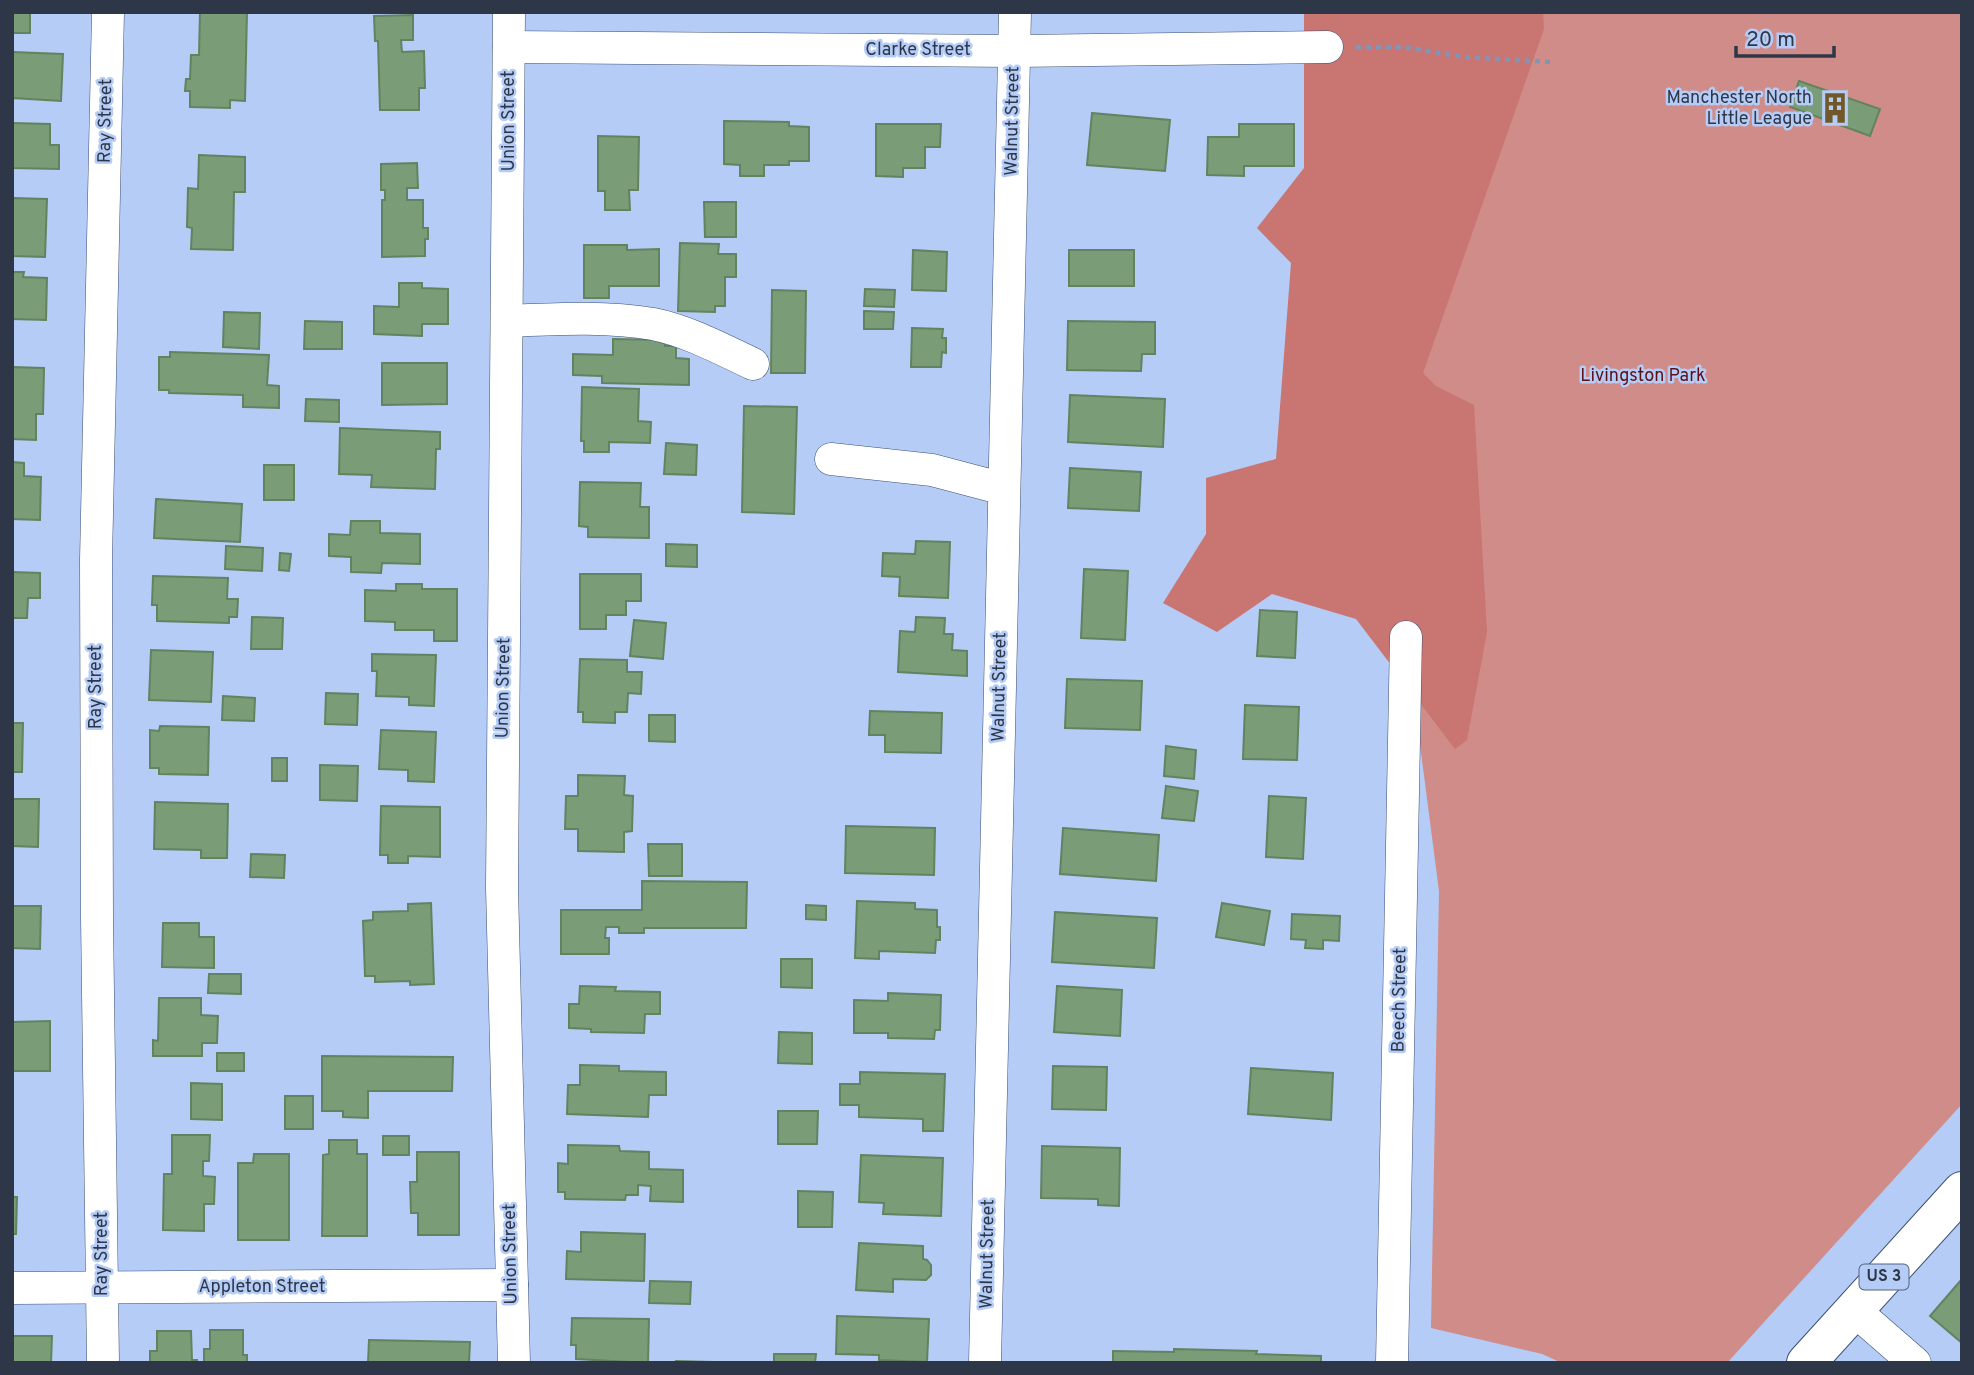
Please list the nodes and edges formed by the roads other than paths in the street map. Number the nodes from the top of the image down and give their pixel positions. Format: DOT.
graph roads {
  1 [pos="108,12"];
  2 [pos="509,12"];
  3 [pos="1015,12"];
  4 [pos="509,47"];
  5 [pos="1327,47"];
  6 [pos="1014,51"];
  7 [pos="508,321"];
  8 [pos="753,364"];
  9 [pos="831,459"];
  10 [pos="1004,489"];
  11 [pos="1406,637"];
  12 [pos="1962,1191"];
  13 [pos="512,1285"];
  14 [pos="12,1289"];
  15 [pos="102,1289"];
  16 [pos="1854,1310"];
  17 [pos="103,1363"];
  18 [pos="514,1363"];
  19 [pos="985,1363"];
  20 [pos="1392,1363"];
  21 [pos="1805,1363"];
  22 [pos="1915,1363"];
  1 -- 15 [label="street, Ray Street"];
  2 -- 4 [label="street, Union Street"];
  3 -- 6 [label="street, Walnut Street"];
  4 -- 6 [label="street, Clarke Street"];
  4 -- 7 [label="street, Union Street"];
  5 -- 6 [label="street, Clarke Street"];
  6 -- 10 [label="street, Walnut Street"];
  7 -- 8 [label="street"];
  7 -- 13 [label="street, Union Street"];
  9 -- 10 [label="street"];
  10 -- 19 [label="street, Walnut Street"];
  11 -- 20 [label="street, Beech Street"];
  12 -- 16 [label="main road, US 3"];
  13 -- 15 [label="street, Appleton Street"];
  13 -- 18 [label="street, Union Street"];
  14 -- 15 [label="street, Appleton Street"];
  15 -- 17 [label="street, Ray Street"];
  16 -- 21 [label="main road, US 3"];
  16 -- 22 [label="street"];
}
